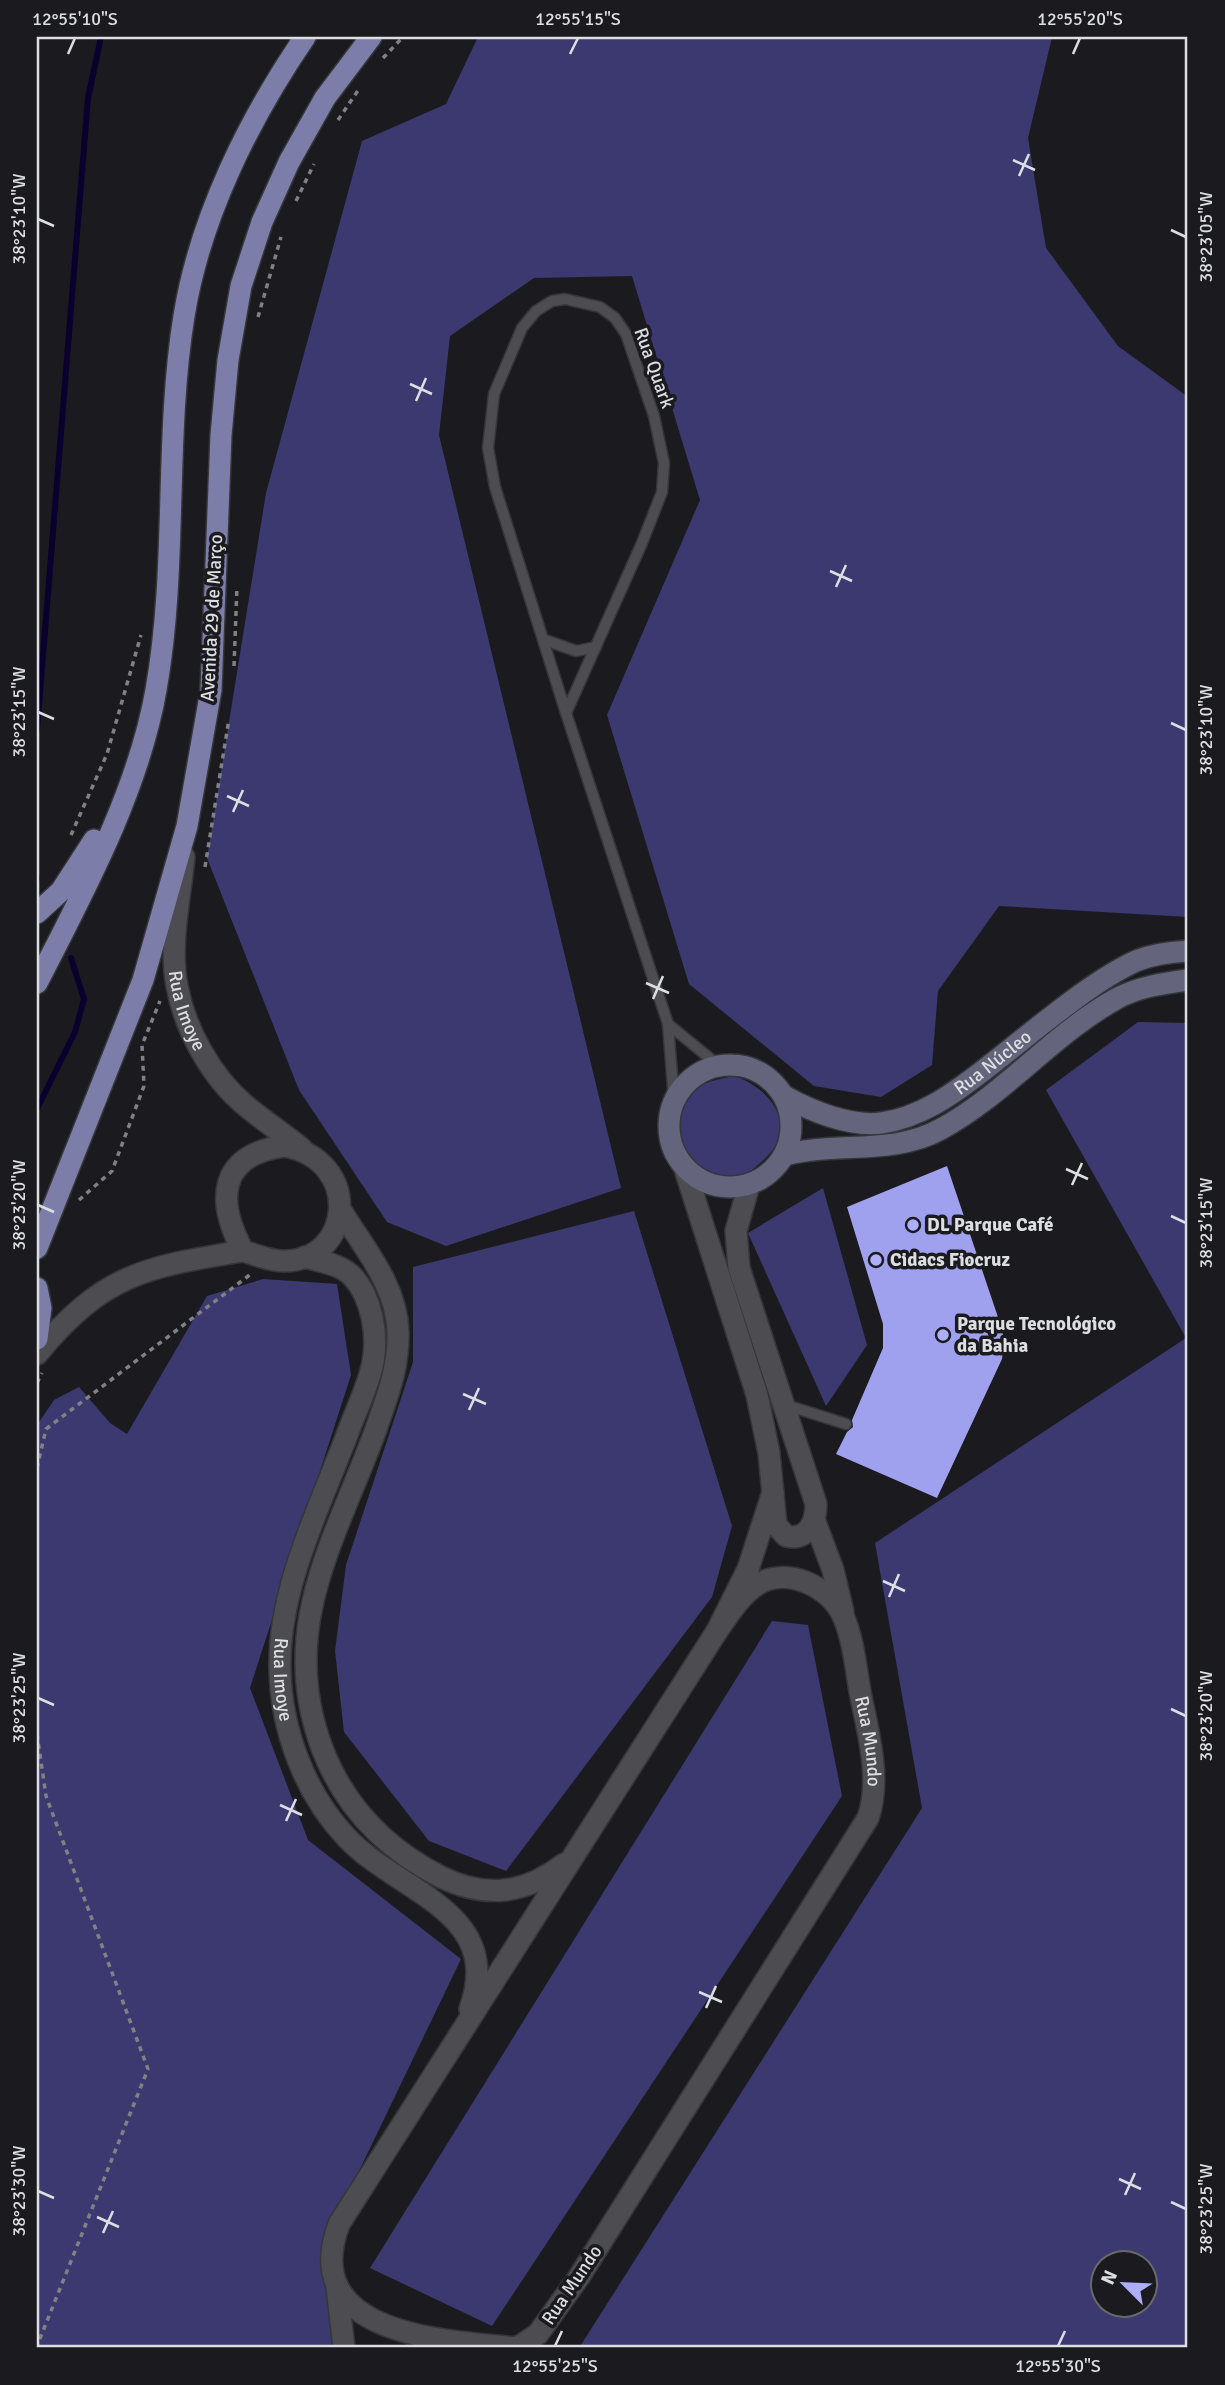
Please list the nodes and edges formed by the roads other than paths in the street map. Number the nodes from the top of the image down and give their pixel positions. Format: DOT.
graph roads {
  1 [pos="304,37"];
  2 [pos="371,37"];
  3 [pos="545,640"];
  4 [pos="596,647"];
  5 [pos="566,713"];
  6 [pos="123,798"];
  7 [pos="187,826"];
  8 [pos="37,913"];
  9 [pos="1188,951"];
  10 [pos="1188,980"];
  11 [pos="37,983"];
  12 [pos="668,1024"];
  13 [pos="718,1065"];
  14 [pos="784,1096"];
  15 [pos="674,1101"];
  16 [pos="302,1149"];
  17 [pos="785,1155"];
  18 [pos="684,1166"];
  19 [pos="749,1185"];
  20 [pos="340,1209"];
  21 [pos="37,1248"];
  22 [pos="243,1251"];
  23 [pos="305,1257"];
  24 [pos="37,1288"];
  25 [pos="37,1339"];
  26 [pos="37,1353"];
  27 [pos="786,1405"];
  28 [pos="846,1424"];
  29 [pos="773,1492"];
  30 [pos="815,1522"];
  31 [pos="844,1618"];
  32 [pos="717,1631"];
  33 [pos="571,1858"];
  34 [pos="461,2034"];
  35 [pos="335,2275"];
  36 [pos="344,2348"];
  37 [pos="516,2348"];
  1 -- 6 [label="main road"];
  2 -- 7 [label="main road, Avenida 29 de Março"];
  3 -- 4 [label="lane"];
  3 -- 4 [label="lane, Rua Quark"];
  3 -- 5 [label="lane, Rua Quark"];
  4 -- 5 [label="lane, Rua Quark"];
  5 -- 12 [label="lane, Rua Quark"];
  6 -- 8 [label="main road"];
  6 -- 11 [label="main road"];
  7 -- 16 [label="street, Rua Imoye"];
  7 -- 21 [label="main road, Avenida 29 de Março"];
  9 -- 14 [label="street, Rua Núcleo"];
  10 -- 17 [label="street, Rua Núcleo"];
  12 -- 13 [label="lane"];
  12 -- 15 [label="lane, Rua Quark"];
  13 -- 14 [label="street"];
  13 -- 15 [label="street"];
  14 -- 17 [label="street"];
  15 -- 18 [label="street"];
  16 -- 20 [label="street"];
  16 -- 22 [label="street"];
  17 -- 19 [label="street"];
  18 -- 19 [label="street"];
  18 -- 29 [label="street"];
  19 -- 27 [label="street"];
  20 -- 23 [label="street"];
  20 -- 33 [label="street, Rua Imoye"];
  22 -- 23 [label="street"];
  22 -- 26 [label="street"];
  23 -- 34 [label="street, Rua Imoye"];
  24 -- 25 [label="main road"];
  27 -- 28 [label="lane"];
  27 -- 30 [label="street"];
  29 -- 30 [label="street"];
  29 -- 32 [label="street"];
  30 -- 31 [label="street"];
  31 -- 32 [label="street, Rua Mundo"];
  31 -- 37 [label="street, Rua Mundo"];
  32 -- 33 [label="street, Rua Mundo"];
  33 -- 34 [label="street, Rua Mundo"];
  34 -- 35 [label="street, Rua Mundo"];
  35 -- 36 [label="street"];
  35 -- 37 [label="street, Rua Mundo"];
}
